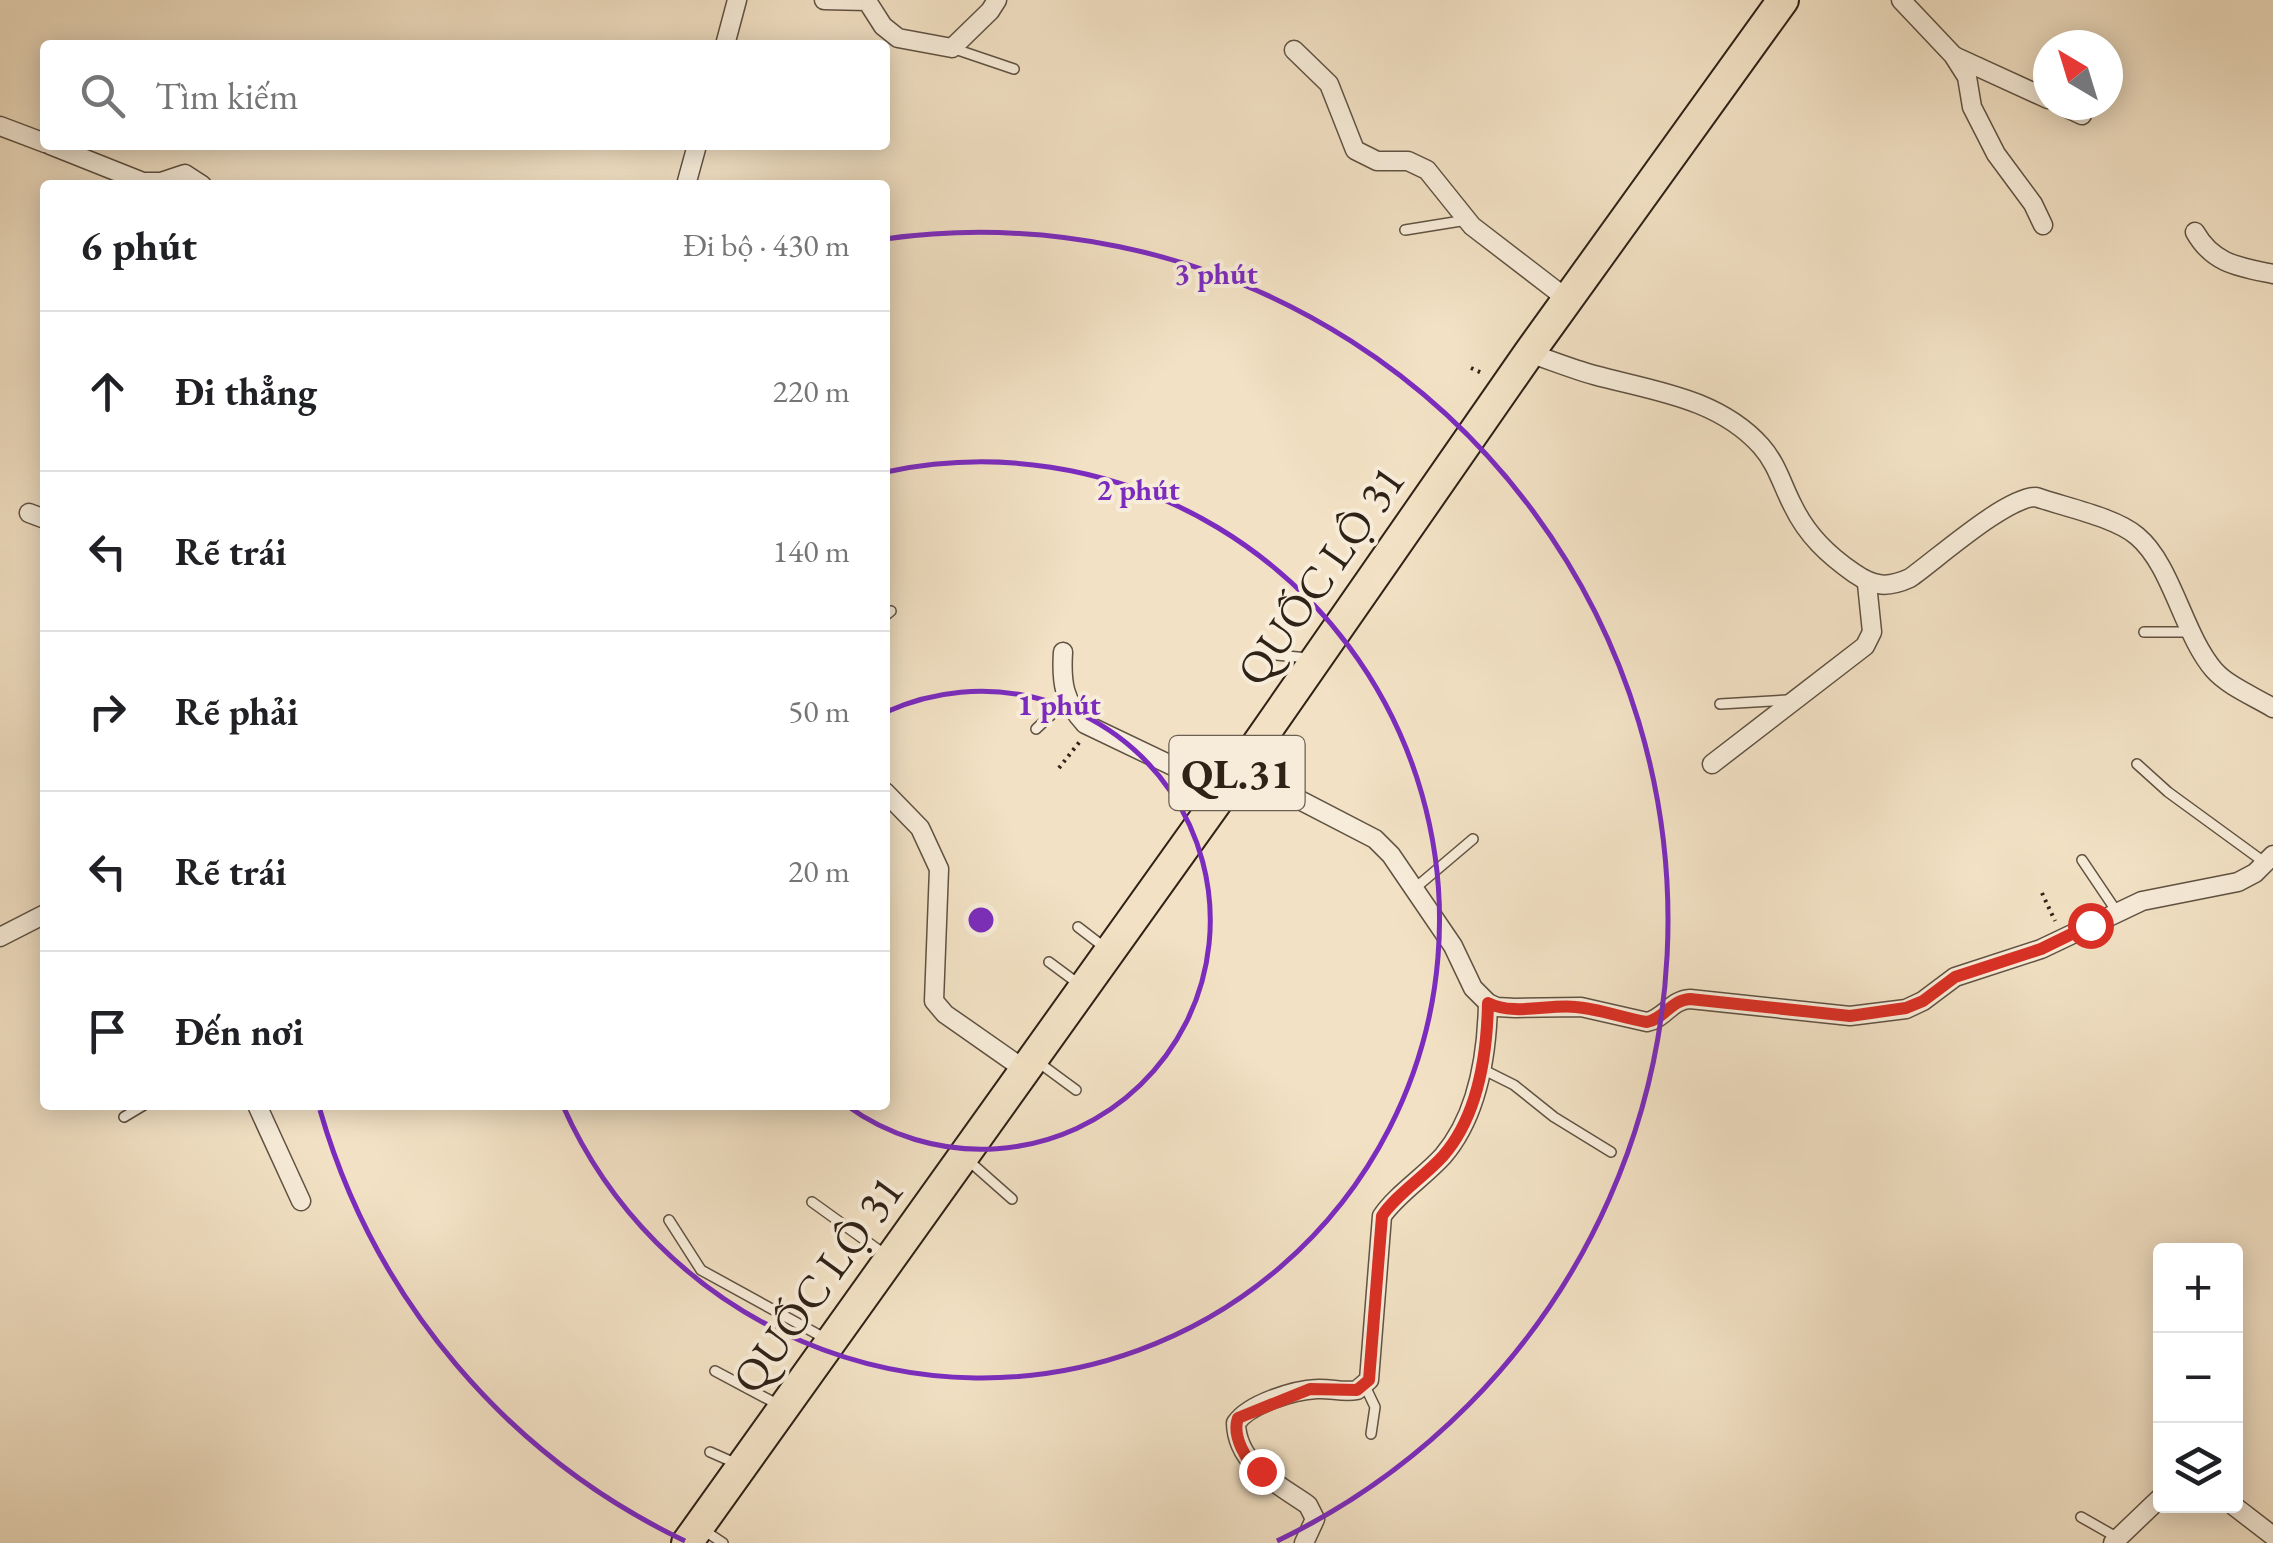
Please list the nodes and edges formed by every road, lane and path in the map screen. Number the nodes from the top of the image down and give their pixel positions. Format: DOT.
graph roads {
  1 [pos="737,0"];
  2 [pos="824,0"];
  3 [pos="997,0"];
  4 [pos="1783,0"];
  5 [pos="1901,0"];
  6 [pos="725,40"];
  7 [pos="952,48"];
  8 [pos="1294,50"];
  9 [pos="1954,55"];
  10 [pos="1014,69"];
  11 [pos="2033,92"];
  12 [pos="0,126"];
  13 [pos="40,141"];
  14 [pos="63,150"];
  15 [pos="696,150"];
  16 [pos="137,180"];
  17 [pos="167,180"];
  18 [pos="194,180"];
  19 [pos="687,180"];
  20 [pos="1467,220"];
  21 [pos="2043,226"];
  22 [pos="1406,230"];
  23 [pos="2195,232"];
  24 [pos="2273,274"];
  25 [pos="1568,299"];
  26 [pos="1529,352"];
  27 [pos="1867,584"];
  28 [pos="2144,632"];
  29 [pos="2189,632"];
  30 [pos="1063,652"];
  31 [pos="1276,654"];
  32 [pos="1316,659"];
  33 [pos="1793,699"];
  34 [pos="1067,700"];
  35 [pos="1720,704"];
  36 [pos="2273,708"];
  37 [pos="1091,727"];
  38 [pos="1036,729"];
  39 [pos="1712,764"];
  40 [pos="2137,764"];
  41 [pos="1059,768"];
  42 [pos="1232,780"];
  43 [pos="890,797"];
  44 [pos="1473,838"];
  45 [pos="2270,859"];
  46 [pos="2082,860"];
  47 [pos="1414,889"];
  48 [pos="2042,894"];
  49 [pos="2117,912"];
  50 [pos="40,917"];
  51 [pos="1078,927"];
  52 [pos="0,937"];
  53 [pos="2063,938"];
  54 [pos="1109,950"];
  55 [pos="1049,962"];
  56 [pos="1082,987"];
  57 [pos="1488,1003"];
  58 [pos="1029,1064"];
  59 [pos="1480,1067"];
  60 [pos="1076,1090"];
  61 [pos="136,1110"];
  62 [pos="259,1110"];
  63 [pos="124,1117"];
  64 [pos="1611,1152"];
  65 [pos="964,1156"];
  66 [pos="1012,1199"];
  67 [pos="301,1202"];
  68 [pos="812,1202"];
  69 [pos="670,1220"];
  70 [pos="890,1257"];
  71 [pos="831,1342"];
  72 [pos="715,1372"];
  73 [pos="1365,1386"];
  74 [pos="784,1408"];
  75 [pos="1371,1434"];
  76 [pos="710,1452"];
  77 [pos="742,1466"];
  78 [pos="2153,1505"];
  79 [pos="2243,1513"];
  80 [pos="2081,1517"];
  81 [pos="2273,1536"];
  82 [pos="703,1538"];
  83 [pos="2116,1540"];
  84 [pos="1304,1543"];
  1 -- 6 [label="street"];
  2 -- 7 [label="street"];
  3 -- 7 [label="street"];
  4 -- 25 [label="highway, QUỐC LỘ 31 / QL.31"];
  5 -- 9 [label="street"];
  7 -- 10 [label="lane"];
  8 -- 20 [label="street"];
  9 -- 11 [label="street"];
  9 -- 21 [label="street"];
  12 -- 13 [label="street"];
  14 -- 16 [label="street"];
  15 -- 19 [label="street"];
  17 -- 18 [label="street"];
  20 -- 22 [label="lane"];
  20 -- 25 [label="street"];
  23 -- 24 [label="street"];
  25 -- 26 [label="highway, QUỐC LỘ 31 / QL.31"];
  26 -- 27 [label="street"];
  26 -- 32 [label="highway, QUỐC LỘ 31 / QL.31"];
  27 -- 29 [label="street"];
  27 -- 33 [label="street"];
  28 -- 29 [label="lane"];
  29 -- 36 [label="street"];
  30 -- 34 [label="street"];
  31 -- 32 [label="lane"];
  32 -- 42 [label="highway, QUỐC LỘ 31 / QL.31"];
  33 -- 35 [label="lane"];
  33 -- 39 [label="street"];
  34 -- 37 [label="street"];
  34 -- 38 [label="lane"];
  37 -- 41 [label="path"];
  37 -- 42 [label="street"];
  40 -- 45 [label="lane"];
  42 -- 47 [label="street"];
  42 -- 54 [label="highway, QUỐC LỘ 31 / QL.31"];
  43 -- 58 [label="street"];
  44 -- 47 [label="lane"];
  45 -- 49 [label="street"];
  46 -- 49 [label="lane"];
  47 -- 57 [label="street"];
  48 -- 53 [label="path"];
  49 -- 53 [label="street"];
  50 -- 52 [label="street"];
  51 -- 54 [label="lane"];
  53 -- 57 [label="street"];
  54 -- 56 [label="highway, QUỐC LỘ 31 / QL.31"];
  55 -- 56 [label="lane"];
  56 -- 58 [label="highway, QUỐC LỘ 31 / QL.31"];
  57 -- 59 [label="street"];
  58 -- 60 [label="lane"];
  58 -- 65 [label="highway, QUỐC LỘ 31 / QL.31"];
  59 -- 64 [label="lane"];
  59 -- 73 [label="street"];
  61 -- 63 [label="lane"];
  62 -- 67 [label="street"];
  65 -- 66 [label="lane"];
  65 -- 70 [label="highway, QUỐC LỘ 31 / QL.31"];
  68 -- 70 [label="lane"];
  69 -- 71 [label="lane"];
  70 -- 71 [label="highway, QUỐC LỘ 31 / QL.31"];
  71 -- 74 [label="highway, QUỐC LỘ 31 / QL.31"];
  72 -- 74 [label="lane"];
  73 -- 75 [label="lane"];
  73 -- 84 [label="street"];
  74 -- 77 [label="highway, QUỐC LỘ 31 / QL.31"];
  76 -- 77 [label="lane"];
  77 -- 82 [label="highway, QUỐC LỘ 31 / QL.31"];
  78 -- 83 [label="street"];
  79 -- 81 [label="street"];
  80 -- 83 [label="lane"];
}
